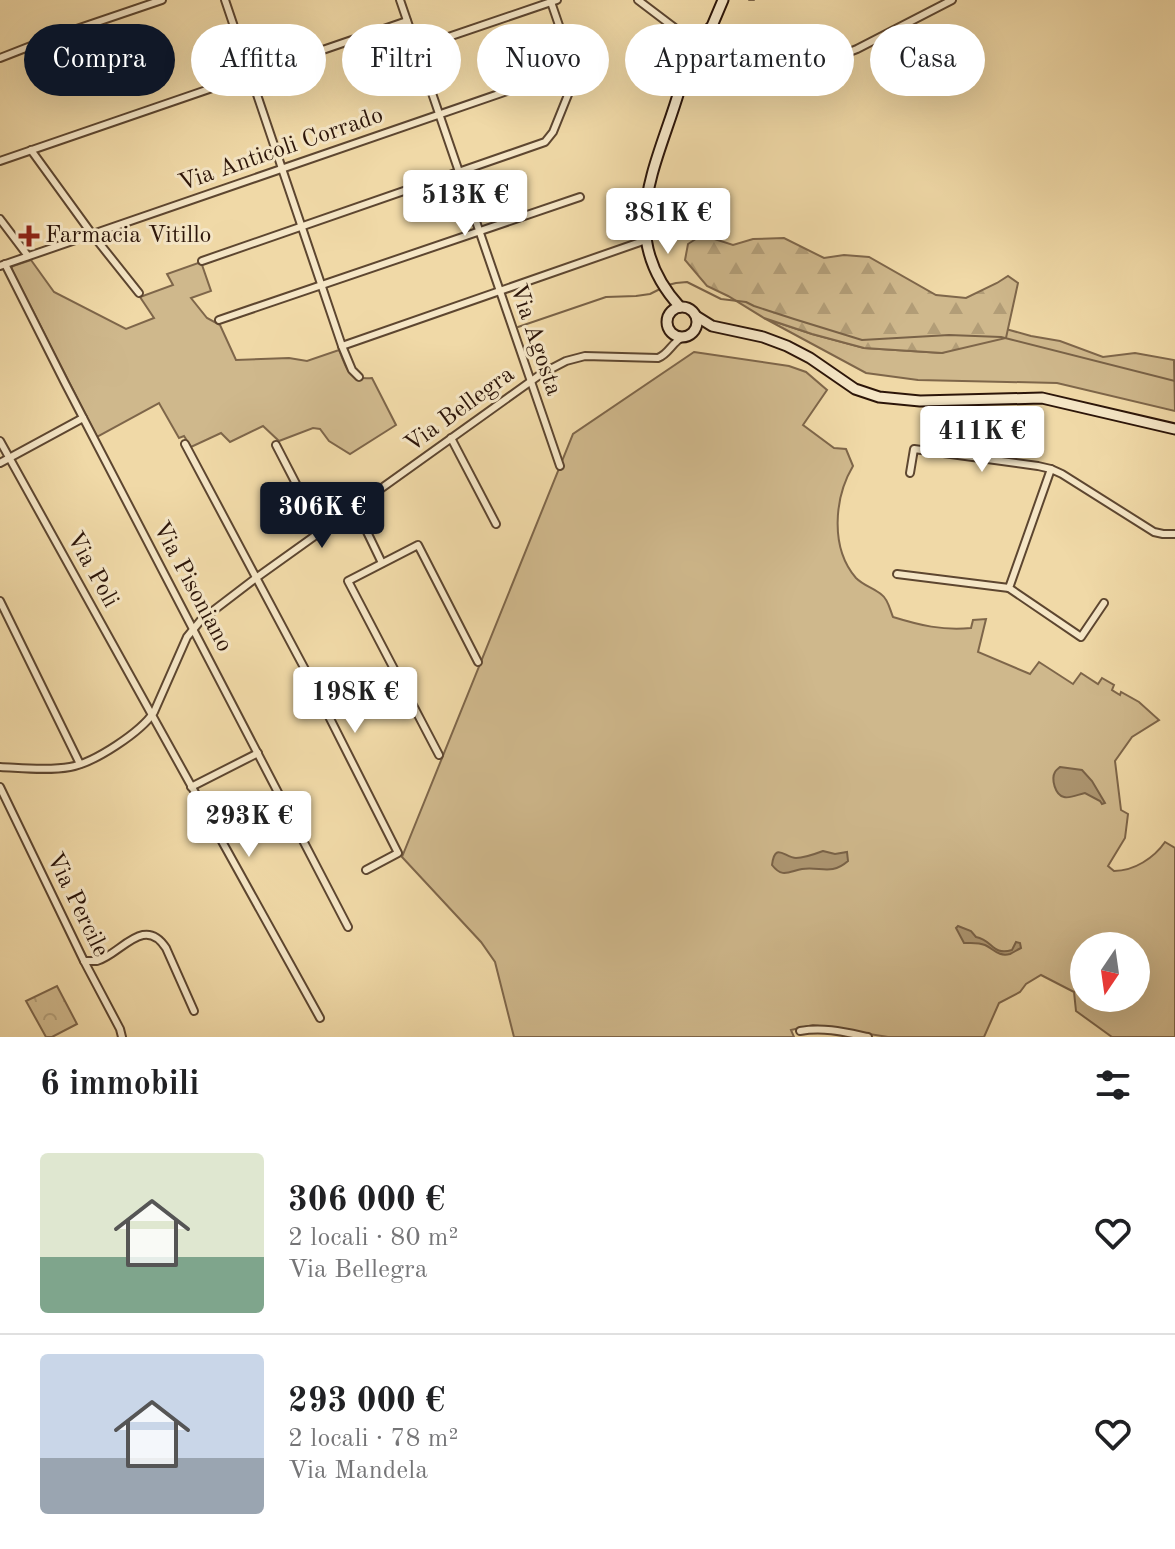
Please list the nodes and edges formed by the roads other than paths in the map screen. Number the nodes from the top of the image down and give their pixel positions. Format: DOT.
graph roads {
  1 [pos="162,0"];
  2 [pos="225,0"];
  3 [pos="400,0"];
  4 [pos="638,0"];
  5 [pos="723,0"];
  6 [pos="952,0"];
  7 [pos="554,1"];
  8 [pos="716,18"];
  9 [pos="407,21"];
  10 [pos="233,24"];
  11 [pos="408,24"];
  12 [pos="561,24"];
  13 [pos="670,24"];
  14 [pos="713,24"];
  15 [pos="716,24"];
  16 [pos="461,33"];
  17 [pos="326,49"];
  18 [pos="854,50"];
  19 [pos="0,58"];
  20 [pos="191,95"];
  21 [pos="257,96"];
  22 [pos="433,96"];
  23 [pos="492,96"];
  24 [pos="568,96"];
  25 [pos="679,96"];
  26 [pos="439,114"];
  27 [pos="31,150"];
  28 [pos="0,161"];
  29 [pos="282,169"];
  30 [pos="459,173"];
  31 [pos="580,197"];
  32 [pos="0,219"];
  33 [pos="301,226"];
  34 [pos="478,232"];
  35 [pos="92,234"];
  36 [pos="646,240"];
  37 [pos="28,256"];
  38 [pos="202,261"];
  39 [pos="2,265"];
  40 [pos="322,286"];
  41 [pos="499,292"];
  42 [pos="666,292"];
  43 [pos="139,293"];
  44 [pos="680,307"];
  45 [pos="669,316"];
  46 [pos="696,316"];
  47 [pos="219,320"];
  48 [pos="717,328"];
  49 [pos="671,332"];
  50 [pos="687,335"];
  51 [pos="342,346"];
  52 [pos="670,347"];
  53 [pos="359,377"];
  54 [pos="531,381"];
  55 [pos="83,418"];
  56 [pos="1175,429"];
  57 [pos="451,438"];
  58 [pos="0,441"];
  59 [pos="185,444"];
  60 [pos="276,445"];
  61 [pos="9,458"];
  62 [pos="0,463"];
  63 [pos="560,466"];
  64 [pos="1051,469"];
  65 [pos="910,473"];
  66 [pos="355,507"];
  67 [pos="496,524"];
  68 [pos="321,532"];
  69 [pos="1175,534"];
  70 [pos="382,563"];
  71 [pos="897,574"];
  72 [pos="256,578"];
  73 [pos="1009,588"];
  74 [pos="0,601"];
  75 [pos="1104,603"];
  76 [pos="193,628"];
  77 [pos="478,662"];
  78 [pos="152,715"];
  79 [pos="258,753"];
  80 [pos="439,755"];
  81 [pos="80,764"];
  82 [pos="0,767"];
  83 [pos="0,787"];
  84 [pos="191,787"];
  85 [pos="366,870"];
  86 [pos="348,927"];
  87 [pos="84,961"];
  88 [pos="194,1011"];
  89 [pos="320,1018"];
  90 [pos="800,1031"];
  91 [pos="122,1037"];
  92 [pos="868,1037"];
  1 -- 19 [label="street"];
  2 -- 10 [label="street"];
  3 -- 9 [label="street, Via Agosta"];
  4 -- 13 [label="street"];
  5 -- 8 [label="street"];
  6 -- 18 [label="street"];
  7 -- 12 [label="street"];
  7 -- 16 [label="street"];
  8 -- 14 [label="street"];
  8 -- 15 [label="street"];
  9 -- 11 [label="street, Via Agosta"];
  9 -- 17 [label="street"];
  20 -- 27 [label="street"];
  21 -- 29 [label="street"];
  22 -- 26 [label="street, Via Agosta"];
  23 -- 26 [label="street, Via Anticoli Corrado"];
  24 -- 30 [label="street"];
  25 -- 36 [label="street"];
  26 -- 29 [label="street, Via Anticoli Corrado"];
  26 -- 30 [label="street, Via Agosta"];
  27 -- 28 [label="street"];
  27 -- 35 [label="street"];
  29 -- 33 [label="street"];
  29 -- 35 [label="street, Via Anticoli Corrado"];
  30 -- 33 [label="street"];
  30 -- 34 [label="street, Via Agosta"];
  31 -- 34 [label="street"];
  32 -- 37 [label="street"];
  33 -- 38 [label="street"];
  33 -- 40 [label="street"];
  34 -- 40 [label="street"];
  34 -- 41 [label="street, Via Agosta"];
  35 -- 37 [label="street, Via Anticoli Corrado"];
  35 -- 43 [label="street"];
  36 -- 41 [label="street"];
  36 -- 42 [label="street"];
  37 -- 39 [label="street, Via Anticoli Corrado"];
  39 -- 55 [label="street, Via Pisoniano"];
  40 -- 47 [label="street"];
  40 -- 51 [label="street"];
  41 -- 51 [label="street"];
  41 -- 54 [label="street, Via Agosta"];
  42 -- 44 [label="street"];
  42 -- 45 [label="street"];
  44 -- 45 [label="street"];
  44 -- 46 [label="street"];
  45 -- 49 [label="street"];
  46 -- 48 [label="street"];
  46 -- 50 [label="street"];
  48 -- 50 [label="street"];
  48 -- 56 [label="street"];
  49 -- 50 [label="street"];
  49 -- 52 [label="street"];
  50 -- 52 [label="street, Via Bellegra"];
  51 -- 53 [label="street"];
  52 -- 54 [label="street, Via Bellegra"];
  54 -- 57 [label="street, Via Bellegra"];
  54 -- 63 [label="street, Via Agosta"];
  55 -- 61 [label="street"];
  55 -- 76 [label="street, Via Pisoniano"];
  57 -- 66 [label="street, Via Bellegra"];
  57 -- 67 [label="street"];
  58 -- 61 [label="street, Via Poli"];
  59 -- 72 [label="street"];
  60 -- 68 [label="street"];
  61 -- 62 [label="street"];
  61 -- 78 [label="street, Via Poli"];
  64 -- 65 [label="street"];
  64 -- 69 [label="street"];
  64 -- 73 [label="street"];
  66 -- 68 [label="street, Via Bellegra"];
  66 -- 70 [label="street"];
  68 -- 72 [label="street, Via Bellegra"];
  70 -- 77 [label="street"];
  70 -- 80 [label="street"];
  71 -- 73 [label="street"];
  72 -- 76 [label="street, Via Bellegra"];
  72 -- 85 [label="street"];
  73 -- 75 [label="street"];
  74 -- 81 [label="street"];
  76 -- 78 [label="street, Via Bellegra"];
  76 -- 79 [label="street, Via Pisoniano"];
  78 -- 81 [label="street, Via Bellegra"];
  78 -- 84 [label="street, Via Poli"];
  79 -- 84 [label="street"];
  79 -- 86 [label="street, Via Pisoniano"];
  81 -- 82 [label="street, Via Bellegra"];
  83 -- 87 [label="street, Via Percile"];
  84 -- 89 [label="street, Via Poli"];
  87 -- 88 [label="street"];
  87 -- 91 [label="street, Via Percile"];
  90 -- 92 [label="street"];
}
